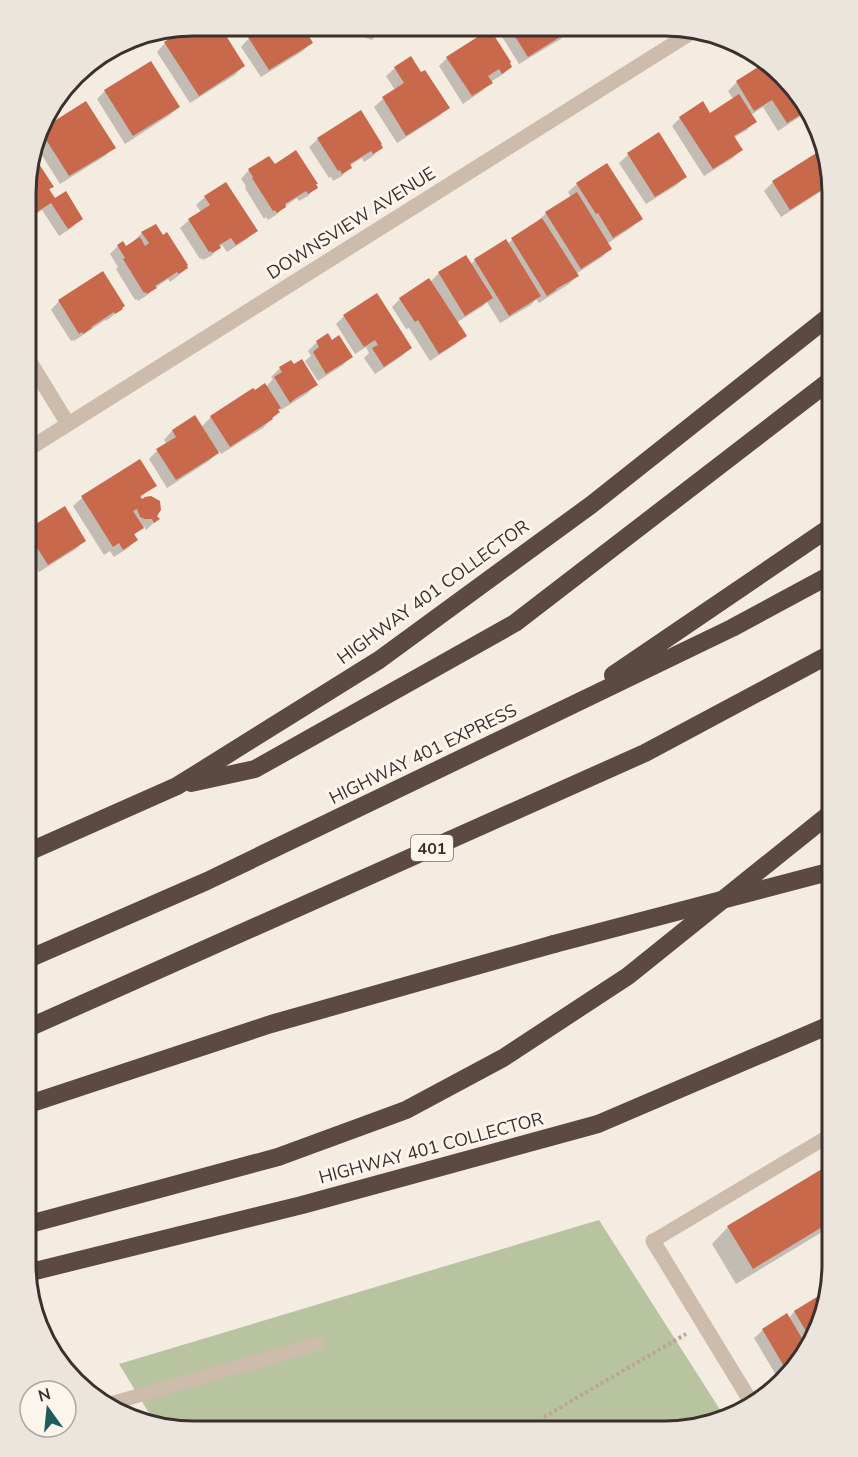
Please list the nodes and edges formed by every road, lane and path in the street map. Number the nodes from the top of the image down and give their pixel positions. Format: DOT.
graph roads {
  1 [pos="684,37"];
  2 [pos="822,322"];
  3 [pos="36,372"];
  4 [pos="822,387"];
  5 [pos="68,424"];
  6 [pos="36,444"];
  7 [pos="822,533"];
  8 [pos="822,579"];
  9 [pos="822,658"];
  10 [pos="559,712"];
  11 [pos="177,786"];
  12 [pos="822,820"];
  13 [pos="36,849"];
  14 [pos="822,874"];
  15 [pos="36,956"];
  16 [pos="36,1025"];
  17 [pos="822,1028"];
  18 [pos="36,1102"];
  19 [pos="822,1140"];
  20 [pos="36,1222"];
  21 [pos="653,1240"];
  22 [pos="36,1271"];
  23 [pos="703,1324"];
  24 [pos="317,1344"];
  25 [pos="748,1397"];
  26 [pos="118,1401"];
  27 [pos="544,1417"];
  1 -- 5 [label="street, DOWNSVIEW AVENUE"];
  2 -- 11 [label="highway, HIGHWAY 401 COLLECTOR"];
  3 -- 5 [label="street"];
  4 -- 11 [label="highway"];
  5 -- 6 [label="street, DOWNSVIEW AVENUE"];
  7 -- 10 [label="highway"];
  8 -- 10 [label="highway, HIGHWAY 401 EXPRESS"];
  9 -- 16 [label="highway, 401"];
  10 -- 15 [label="highway, HIGHWAY 401 EXPRESS"];
  11 -- 13 [label="highway, HIGHWAY 401 COLLECTOR"];
  12 -- 20 [label="highway"];
  14 -- 18 [label="highway, bridge"];
  17 -- 22 [label="highway, HIGHWAY 401 COLLECTOR"];
  19 -- 21 [label="lane"];
  21 -- 23 [label="street"];
  23 -- 25 [label="street"];
  23 -- 27 [label="path"];
  24 -- 26 [label="lane"];
}
